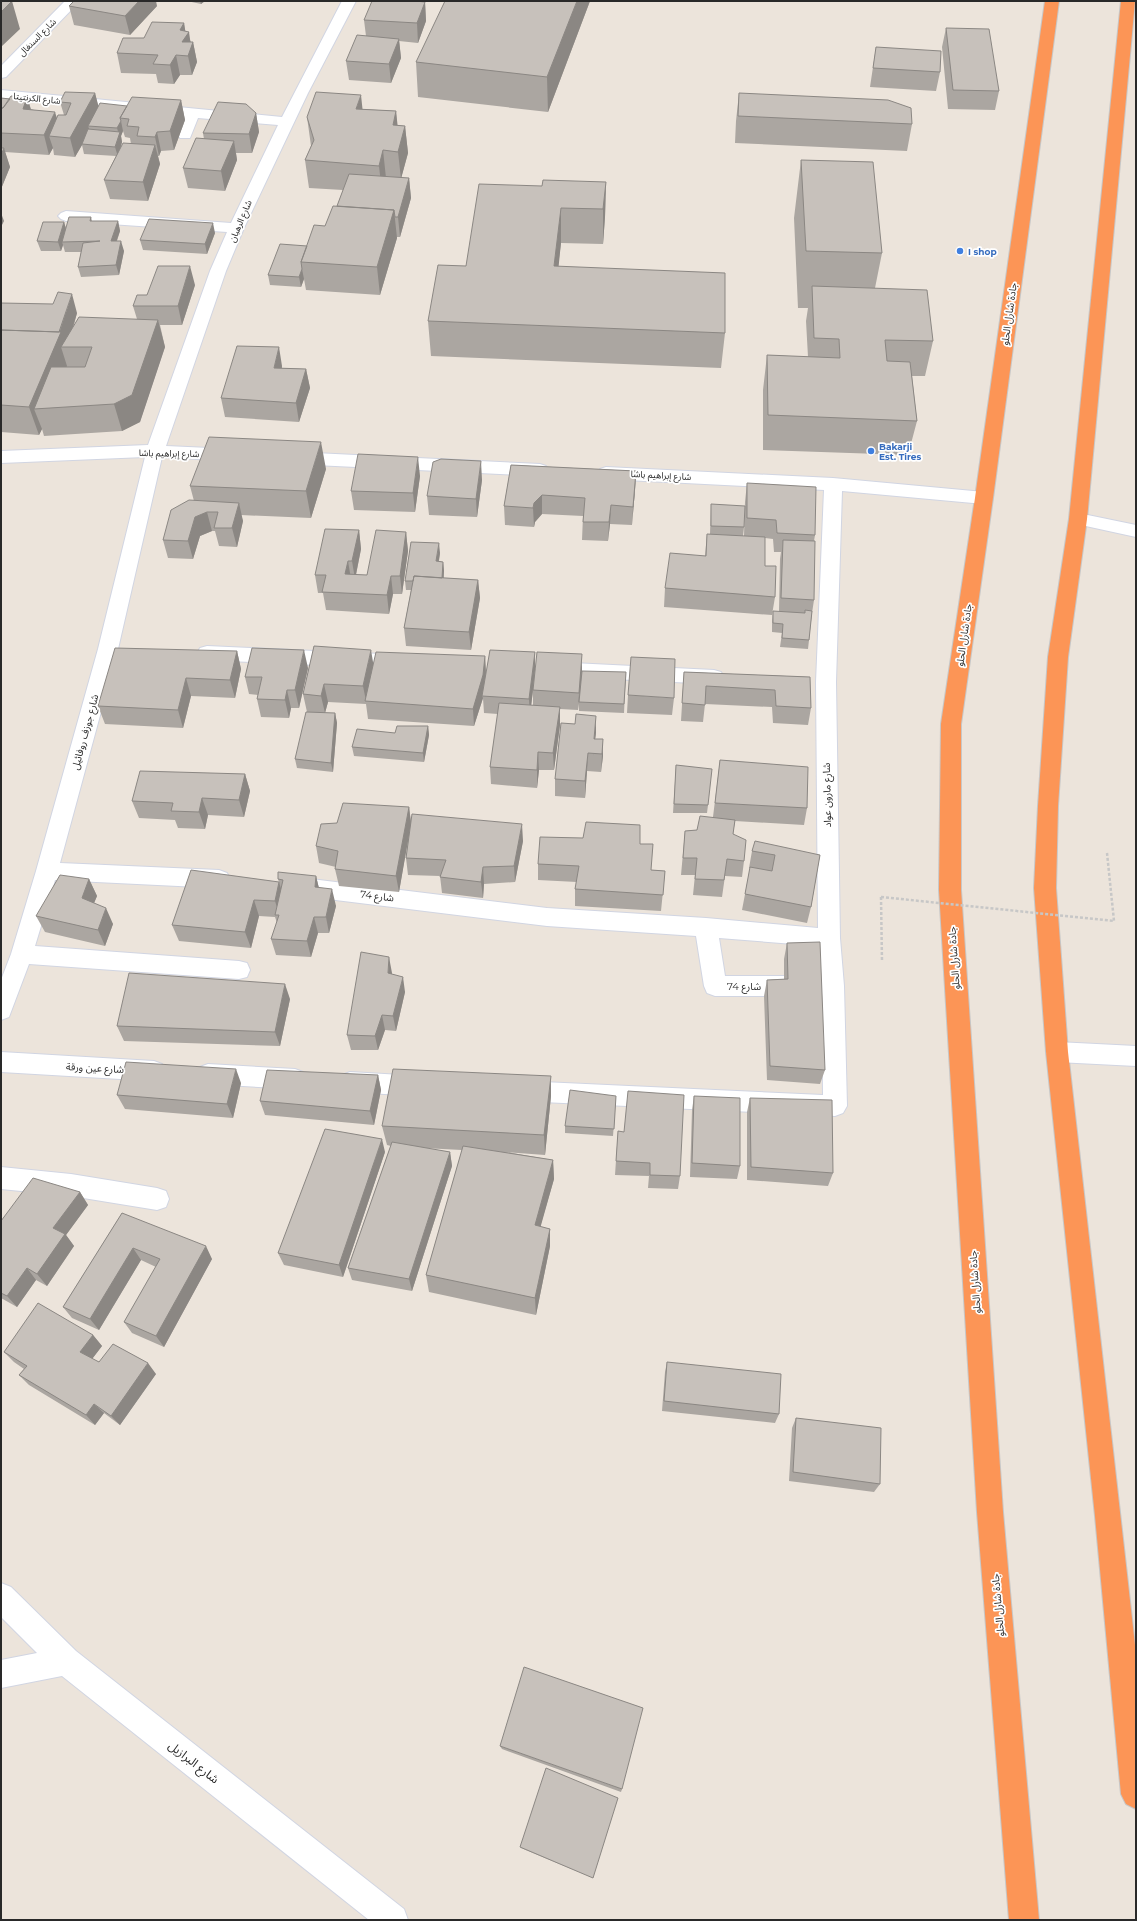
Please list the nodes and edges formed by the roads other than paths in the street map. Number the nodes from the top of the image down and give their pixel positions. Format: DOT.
graph roads {
  1 [pos="73,1"];
  2 [pos="1052,1"];
  3 [pos="1128,1"];
  4 [pos="346,2"];
  5 [pos="1,74"];
  6 [pos="1,94"];
  7 [pos="192,113"];
  8 [pos="288,122"];
  9 [pos="185,135"];
  10 [pos="66,216"];
  11 [pos="236,228"];
  12 [pos="155,451"];
  13 [pos="251,456"];
  14 [pos="1,457"];
  15 [pos="275,457"];
  16 [pos="554,470"];
  17 [pos="594,472"];
  18 [pos="833,484"];
  19 [pos="984,498"];
  20 [pos="1078,518"];
  21 [pos="1136,531"];
  22 [pos="188,652"];
  23 [pos="419,663"];
  24 [pos="530,668"];
  25 [pos="730,677"];
  26 [pos="47,871"];
  27 [pos="241,881"];
  28 [pos="283,885"];
  29 [pos="706,927"];
  30 [pos="829,938"];
  31 [pos="22,954"];
  32 [pos="239,970"];
  33 [pos="833,986"];
  34 [pos="1,1010"];
  35 [pos="1057,1052"];
  36 [pos="1136,1056"];
  37 [pos="1,1062"];
  38 [pos="443,1088"];
  39 [pos="498,1090"];
  40 [pos="1,1178"];
  41 [pos="158,1199"];
  42 [pos="1,1597"];
  43 [pos="66,1661"];
  44 [pos="1,1674"];
  45 [pos="1136,1794"];
  46 [pos="392,1920"];
  47 [pos="1024,1920"];
  1 -- 5 [label="street, شارع السنغال"];
  2 -- 19 [label="highway, جادة شارل الحلو"];
  3 -- 20 [label="highway"];
  4 -- 8 [label="street, شارع الرهبان"];
  6 -- 7 [label="street, شارع الكرنتيتا"];
  7 -- 8 [label="street, شارع الكرنتيتا"];
  7 -- 9 [label="street"];
  8 -- 11 [label="street, شارع الرهبان"];
  10 -- 11 [label="street"];
  11 -- 12 [label="street, شارع الرهبان"];
  12 -- 13 [label="street, شارع إبراهيم باشا"];
  12 -- 14 [label="street, شارع إبراهيم باشا"];
  12 -- 26 [label="street, شارع جوزف روفائيل"];
  15 -- 16 [label="street"];
  17 -- 18 [label="street, شارع إبراهيم باشا"];
  18 -- 19 [label="street, شارع إبراهيم باشا"];
  18 -- 30 [label="street, شارع مارون عواد"];
  19 -- 47 [label="highway, جادة شارل الحلو"];
  20 -- 21 [label="street"];
  20 -- 35 [label="highway"];
  22 -- 23 [label="street"];
  24 -- 25 [label="street"];
  26 -- 27 [label="street"];
  26 -- 31 [label="street, شارع جوزف روفائيل"];
  28 -- 29 [label="street, شارع 74"];
  29 -- 30 [label="street, شارع 74"];
  29 -- 33 [label="street, شارع 74"];
  30 -- 33 [label="street, شارع مارون عواد"];
  31 -- 32 [label="street"];
  31 -- 34 [label="street, شارع جوزف روفائيل"];
  33 -- 39 [label="street, شارع مارون عواد"];
  35 -- 36 [label="street"];
  35 -- 45 [label="highway"];
  37 -- 38 [label="street, شارع عين ورقة"];
  40 -- 41 [label="street"];
  42 -- 43 [label="street, شارع البرازيل"];
  43 -- 44 [label="street"];
  43 -- 46 [label="street, شارع البرازيل"];
}
